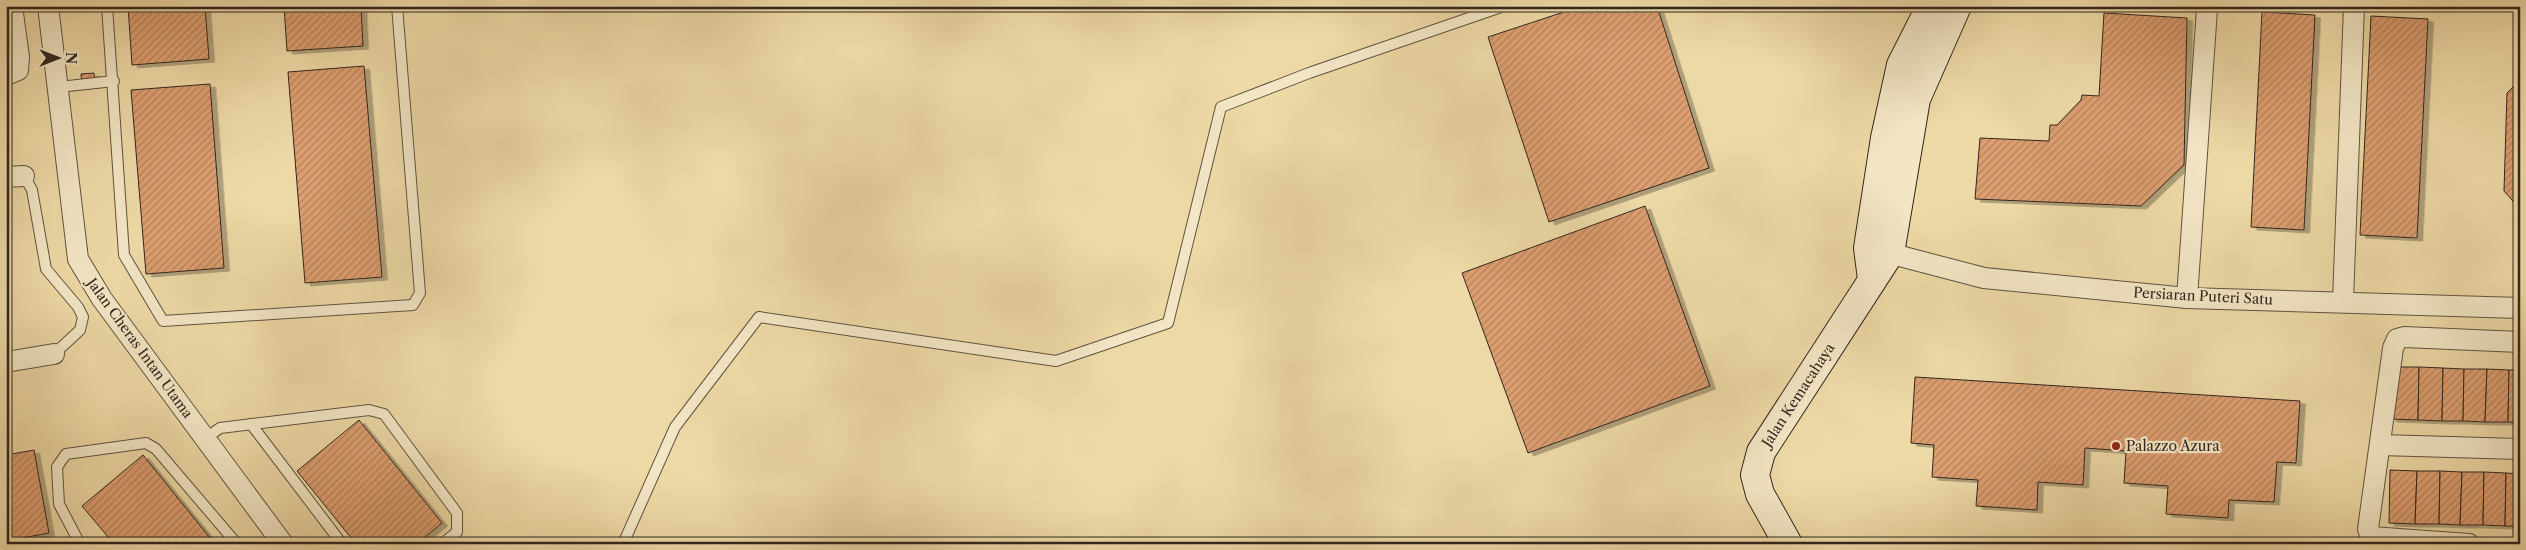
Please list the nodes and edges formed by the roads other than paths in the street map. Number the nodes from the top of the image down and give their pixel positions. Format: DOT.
graph roads {
  1 [pos="12,6"];
  2 [pos="48,6"];
  3 [pos="107,6"];
  4 [pos="397,6"];
  5 [pos="1504,6"];
  6 [pos="1931,6"];
  7 [pos="1957,6"];
  8 [pos="2354,6"];
  9 [pos="2207,9"];
  10 [pos="12,72"];
  11 [pos="114,81"];
  12 [pos="59,87"];
  13 [pos="15,176"];
  14 [pos="1879,251"];
  15 [pos="2187,298"];
  16 [pos="2343,301"];
  17 [pos="2520,308"];
  18 [pos="2520,342"];
  19 [pos="54,354"];
  20 [pos="6,362"];
  21 [pos="251,424"];
  22 [pos="206,438"];
  23 [pos="2380,445"];
  24 [pos="2520,448"];
  25 [pos="79,543"];
  26 [pos="237,544"];
  27 [pos="283,544"];
  28 [pos="342,544"];
  29 [pos="442,544"];
  30 [pos="623,544"];
  31 [pos="1788,544"];
  32 [pos="2469,544"];
  1 -- 10 [label="street"];
  2 -- 12 [label="street, Jalan Cheras Intan Utama"];
  3 -- 11 [label="lane"];
  4 -- 11 [label="lane"];
  5 -- 30 [label="lane"];
  6 -- 14 [label="street, Jalan Kemacahaya"];
  7 -- 14 [label="street, Jalan Kemacahaya"];
  8 -- 16 [label="street"];
  9 -- 15 [label="street"];
  11 -- 12 [label="lane"];
  12 -- 22 [label="street, Jalan Cheras Intan Utama"];
  13 -- 19 [label="lane"];
  14 -- 15 [label="street, Persiaran Puteri Satu"];
  14 -- 31 [label="street, Jalan Kemacahaya"];
  15 -- 16 [label="street, Persiaran Puteri Satu"];
  16 -- 17 [label="street, Persiaran Puteri Satu"];
  18 -- 23 [label="street"];
  19 -- 20 [label="street"];
  21 -- 22 [label="lane"];
  21 -- 28 [label="lane"];
  21 -- 29 [label="lane"];
  22 -- 27 [label="street, Jalan Cheras Intan Utama"];
  23 -- 24 [label="street"];
  23 -- 32 [label="street"];
  25 -- 26 [label="lane"];
}
